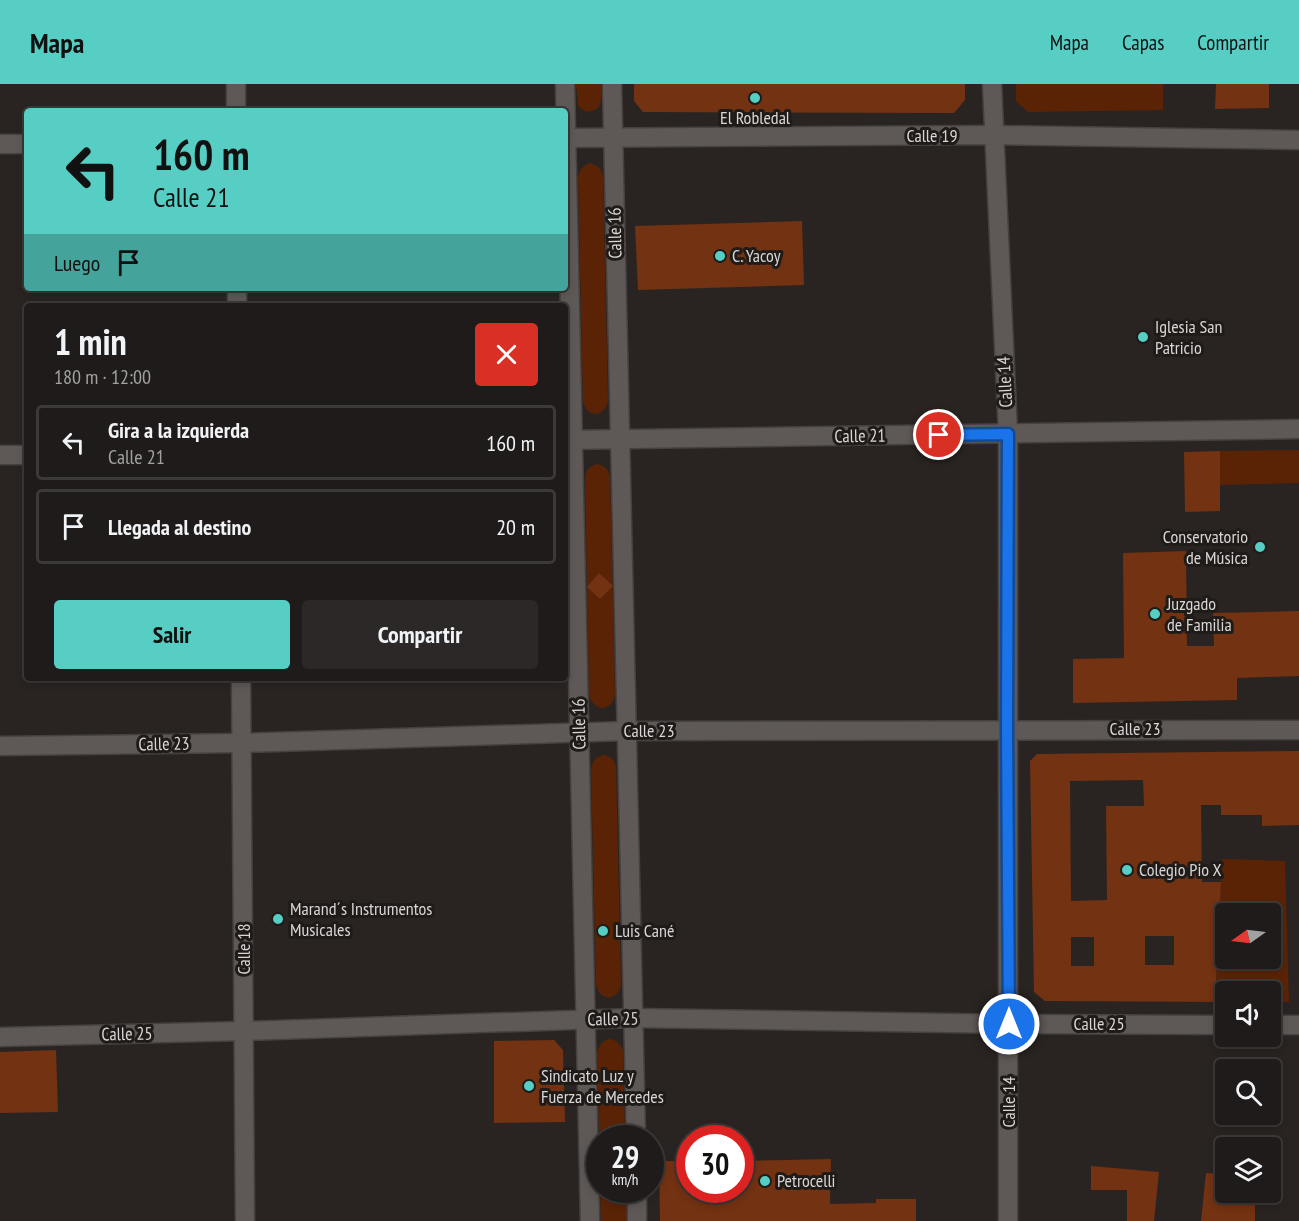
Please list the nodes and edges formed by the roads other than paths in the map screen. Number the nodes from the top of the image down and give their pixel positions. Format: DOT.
graph roads {
  1 [pos="236,84"];
  2 [pos="565,84"];
  3 [pos="612,84"];
  4 [pos="992,84"];
  5 [pos="236,108"];
  6 [pos="565,108"];
  7 [pos="993,135"];
  8 [pos="568,138"];
  9 [pos="613,138"];
  10 [pos="1299,140"];
  11 [pos="0,144"];
  12 [pos="24,144"];
  13 [pos="568,339"];
  14 [pos="1299,429"];
  15 [pos="1008,434"];
  16 [pos="620,439"];
  17 [pos="569,440"];
  18 [pos="0,455"];
  19 [pos="24,455"];
  20 [pos="241,681"];
  21 [pos="1007,729"];
  22 [pos="1299,730"];
  23 [pos="626,731"];
  24 [pos="579,732"];
  25 [pos="242,743"];
  26 [pos="0,746"];
  27 [pos="633,1018"];
  28 [pos="586,1019"];
  29 [pos="1009,1024"];
  30 [pos="1215,1025"];
  31 [pos="1281,1025"];
  32 [pos="1299,1025"];
  33 [pos="244,1031"];
  34 [pos="0,1037"];
  35 [pos="636,1125"];
  36 [pos="637,1203"];
  37 [pos="245,1221"];
  38 [pos="590,1221"];
  39 [pos="637,1221"];
  40 [pos="1008,1221"];
  1 -- 5 [label="street"];
  2 -- 6 [label="street, Calle 16"];
  3 -- 9 [label="street, Calle 16"];
  4 -- 7 [label="street, Calle 14"];
  7 -- 9 [label="street, Calle 19"];
  7 -- 10 [label="street, Calle 19"];
  7 -- 15 [label="street, Calle 14"];
  8 -- 9 [label="street, Calle 19"];
  9 -- 16 [label="street, Calle 16"];
  11 -- 12 [label="street"];
  13 -- 17 [label="street, Calle 16"];
  14 -- 15 [label="street, Calle 21"];
  15 -- 16 [label="street, Calle 21"];
  15 -- 21 [label="street, Calle 14"];
  16 -- 17 [label="street, Calle 21"];
  16 -- 23 [label="street, Calle 16"];
  17 -- 24 [label="street, Calle 16"];
  18 -- 19 [label="street"];
  20 -- 25 [label="street, Calle 18"];
  21 -- 22 [label="street, Calle 23"];
  21 -- 23 [label="street, Calle 23"];
  21 -- 29 [label="street, Calle 14"];
  23 -- 24 [label="street, Calle 23"];
  23 -- 27 [label="street, Calle 16"];
  24 -- 25 [label="street, Calle 23"];
  24 -- 28 [label="street, Calle 16"];
  25 -- 26 [label="street, Calle 23"];
  25 -- 33 [label="street, Calle 18"];
  27 -- 28 [label="street, Calle 25"];
  27 -- 29 [label="street, Calle 25"];
  27 -- 35 [label="street, Calle 16"];
  28 -- 33 [label="street, Calle 25"];
  28 -- 38 [label="street, Calle 16"];
  29 -- 30 [label="street, Calle 25"];
  29 -- 40 [label="street, Calle 14"];
  31 -- 32 [label="street"];
  33 -- 34 [label="street, Calle 25"];
  33 -- 37 [label="street, Calle 18"];
  36 -- 39 [label="street"];
}
